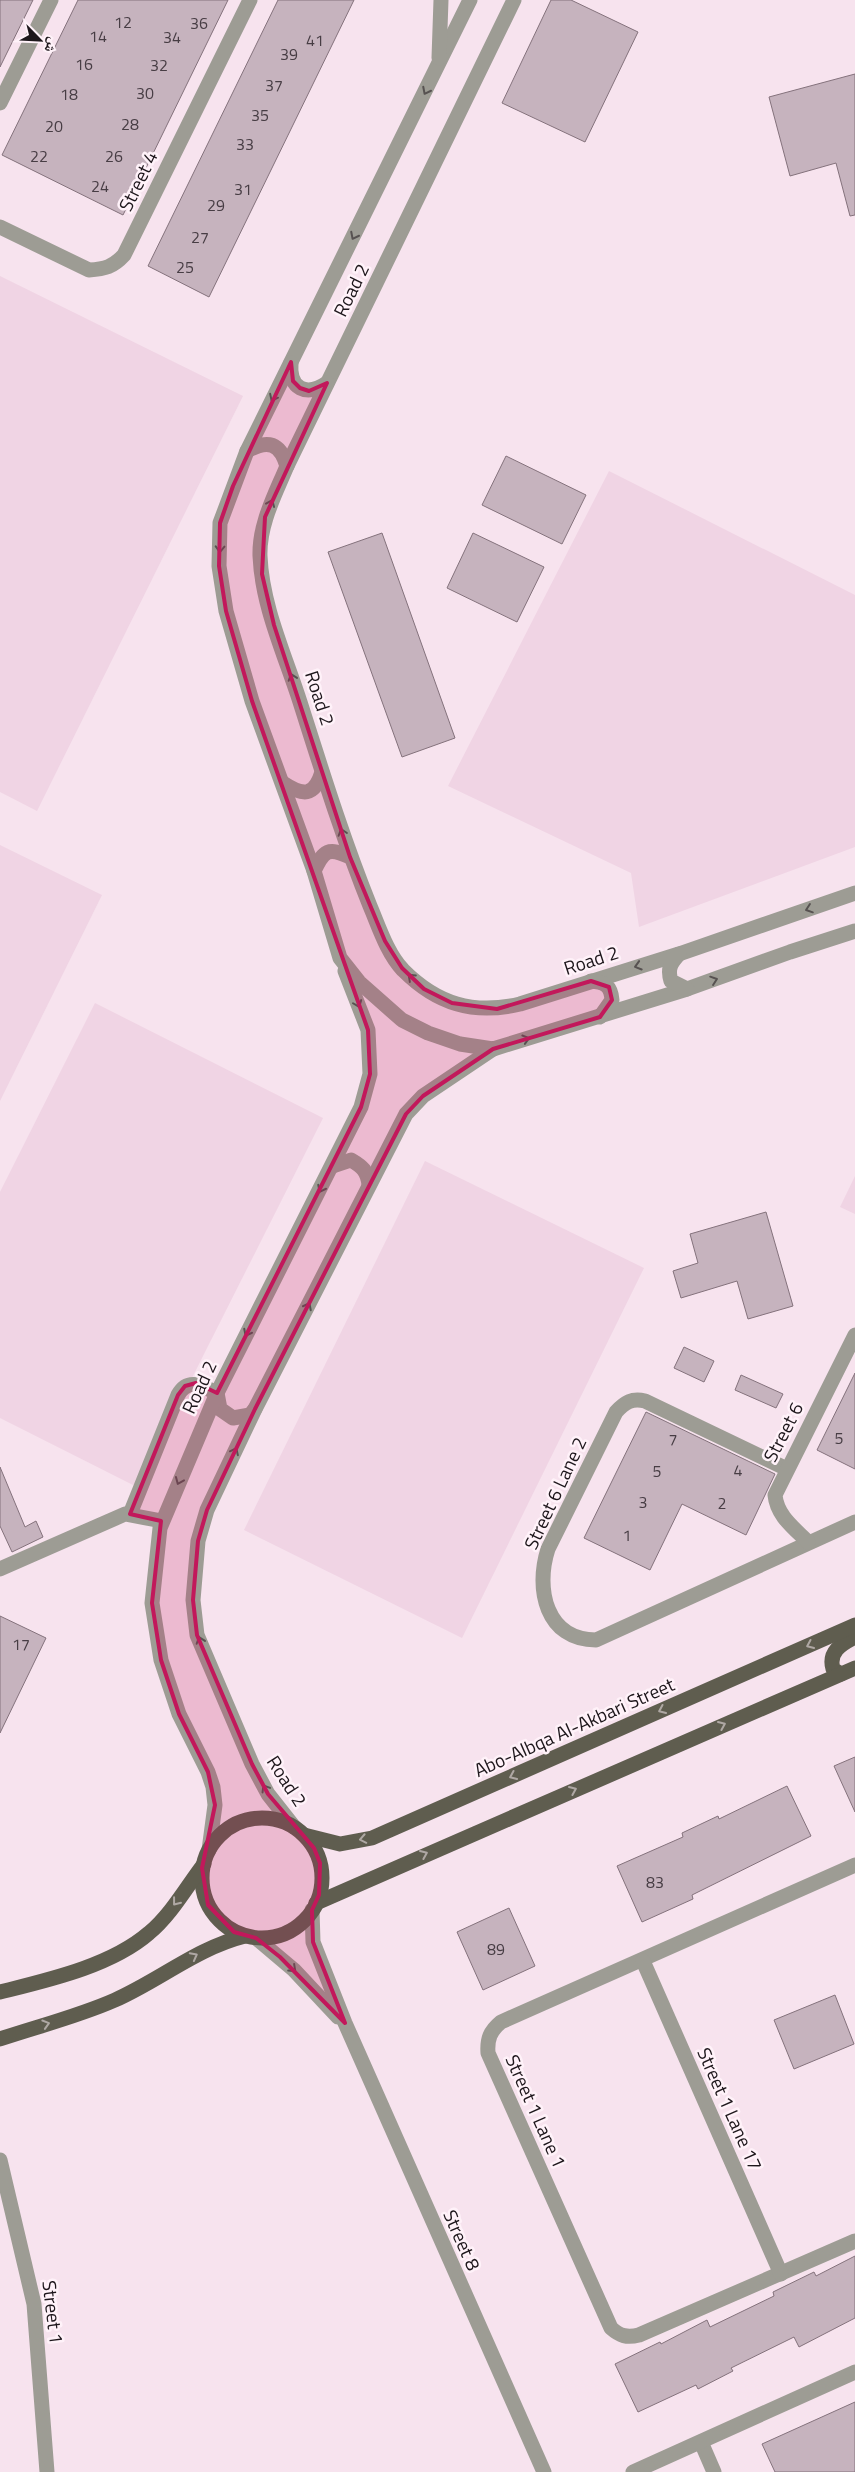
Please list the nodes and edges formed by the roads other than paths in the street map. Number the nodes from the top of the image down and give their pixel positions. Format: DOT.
graph roads {
  1 [pos="51,0"];
  2 [pos="250,0"];
  3 [pos="441,0"];
  4 [pos="470,0"];
  5 [pos="514,0"];
  6 [pos="438,68"];
  7 [pos="0,103"];
  8 [pos="0,227"];
  9 [pos="291,362"];
  10 [pos="327,383"];
  11 [pos="247,451"];
  12 [pos="287,466"];
  13 [pos="322,772"];
  14 [pos="283,783"];
  15 [pos="350,857"];
  16 [pos="314,871"];
  17 [pos="855,893"];
  18 [pos="855,931"];
  19 [pos="679,954"];
  20 [pos="340,958"];
  21 [pos="592,980"];
  22 [pos="687,989"];
  23 [pos="600,1017"];
  24 [pos="492,1049"];
  25 [pos="333,1166"];
  26 [pos="369,1184"];
  27 [pos="855,1335"];
  28 [pos="217,1393"];
  29 [pos="255,1409"];
  30 [pos="787,1470"];
  31 [pos="130,1514"];
  32 [pos="162,1521"];
  33 [pos="855,1522"];
  34 [pos="808,1542"];
  35 [pos="0,1569"];
  36 [pos="855,1625"];
  37 [pos="855,1637"];
  38 [pos="848,1671"];
  39 [pos="299,1831"];
  40 [pos="207,1856"];
  41 [pos="855,1865"];
  42 [pos="314,1907"];
  43 [pos="250,1937"];
  44 [pos="643,1961"];
  45 [pos="0,1992"];
  46 [pos="344,2023"];
  47 [pos="0,2038"];
  48 [pos="0,2160"];
  49 [pos="855,2241"];
  50 [pos="781,2274"];
  51 [pos="855,2372"];
  52 [pos="701,2442"];
  53 [pos="47,2472"];
  54 [pos="544,2472"];
  55 [pos="633,2472"];
  56 [pos="714,2472"];
  1 -- 7 [label="street"];
  2 -- 8 [label="street, Street 4"];
  3 -- 6 [label="street"];
  4 -- 6 [label="street, Road 2"];
  5 -- 10 [label="street, Road 2"];
  6 -- 9 [label="street, Road 2, one-way"];
  9 -- 10 [label="street"];
  9 -- 11 [label="street, Road 2, one-way"];
  10 -- 12 [label="street, Road 2"];
  11 -- 12 [label="street"];
  11 -- 14 [label="street, Road 2, one-way"];
  13 -- 12 [label="street, Road 2, one-way"];
  13 -- 14 [label="street"];
  15 -- 13 [label="street, Road 2, one-way"];
  14 -- 16 [label="street, Road 2"];
  15 -- 16 [label="street"];
  21 -- 15 [label="street, Road 2, one-way"];
  16 -- 20 [label="street, Road 2"];
  17 -- 19 [label="street, Road 2, one-way"];
  22 -- 18 [label="street, Road 2, one-way"];
  19 -- 21 [label="street, Road 2, one-way"];
  19 -- 22 [label="street"];
  20 -- 24 [label="street, Road 2"];
  20 -- 25 [label="street, Road 2, one-way"];
  21 -- 23 [label="street"];
  22 -- 23 [label="street, Road 2"];
  24 -- 23 [label="street, Road 2, one-way"];
  24 -- 26 [label="street, Road 2"];
  25 -- 26 [label="street"];
  25 -- 28 [label="street, Road 2, one-way"];
  29 -- 26 [label="street, Road 2, one-way"];
  27 -- 30 [label="street, Street 6"];
  28 -- 29 [label="street"];
  28 -- 31 [label="street"];
  28 -- 32 [label="street, Road 2, one-way"];
  39 -- 29 [label="street, Road 2, one-way"];
  30 -- 34 [label="street, Street 6"];
  30 -- 34 [label="street, Street 6 Lane 2"];
  31 -- 32 [label="street"];
  31 -- 35 [label="street"];
  32 -- 40 [label="street, Road 2"];
  33 -- 34 [label="street"];
  36 -- 39 [label="main road, Abo-Albqa Al-Akbari Street, one-way"];
  37 -- 38 [label="main road"];
  42 -- 38 [label="main road, one-way"];
  39 -- 40 [label="main road"];
  39 -- 42 [label="main road"];
  40 -- 43 [label="main road"];
  40 -- 45 [label="main road, one-way"];
  41 -- 44 [label="street, Street 1 Lane 1"];
  42 -- 43 [label="main road"];
  42 -- 46 [label="street, Street 8"];
  43 -- 46 [label="street, Street 8, one-way"];
  47 -- 43 [label="main road, one-way"];
  44 -- 50 [label="street, Street 1 Lane 17"];
  44 -- 50 [label="street, Street 1 Lane 1"];
  46 -- 54 [label="street, Street 8"];
  48 -- 53 [label="street, Street 1"];
  49 -- 50 [label="street, Street 1 Lane 1"];
  51 -- 52 [label="street"];
  52 -- 55 [label="street"];
  52 -- 56 [label="street"];
}
